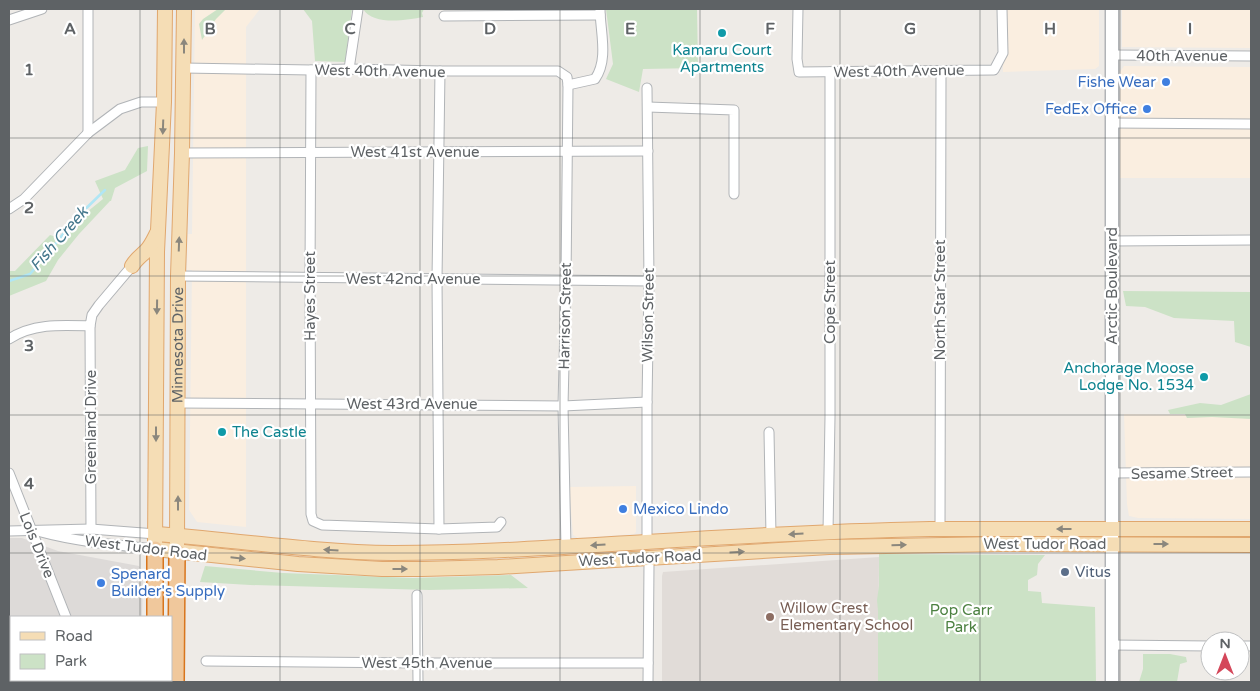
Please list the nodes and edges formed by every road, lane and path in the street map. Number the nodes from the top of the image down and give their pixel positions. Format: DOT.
graph roads {
  1 [pos="42,9"];
  2 [pos="88,9"];
  3 [pos="165,9"];
  4 [pos="184,9"];
  5 [pos="358,9"];
  6 [pos="798,9"];
  7 [pos="1002,9"];
  8 [pos="1112,9"];
  9 [pos="600,12"];
  10 [pos="444,16"];
  11 [pos="9,20"];
  12 [pos="1112,55"];
  13 [pos="1251,56"];
  14 [pos="184,68"];
  15 [pos="349,69"];
  16 [pos="310,70"];
  17 [pos="940,71"];
  18 [pos="440,72"];
  19 [pos="830,72"];
  20 [pos="568,85"];
  21 [pos="647,88"];
  22 [pos="164,102"];
  23 [pos="648,108"];
  24 [pos="1112,124"];
  25 [pos="1251,124"];
  26 [pos="88,132"];
  27 [pos="566,151"];
  28 [pos="182,152"];
  29 [pos="311,152"];
  30 [pos="439,152"];
  31 [pos="648,152"];
  32 [pos="734,194"];
  33 [pos="9,207"];
  34 [pos="158,232"];
  35 [pos="1251,240"];
  36 [pos="1112,241"];
  37 [pos="132,266"];
  38 [pos="178,276"];
  39 [pos="310,278"];
  40 [pos="437,279"];
  41 [pos="566,280"];
  42 [pos="157,281"];
  43 [pos="649,281"];
  44 [pos="90,326"];
  45 [pos="9,339"];
  46 [pos="647,402"];
  47 [pos="177,403"];
  48 [pos="311,404"];
  49 [pos="438,405"];
  50 [pos="563,406"];
  51 [pos="770,432"];
  52 [pos="1251,472"];
  53 [pos="9,473"];
  54 [pos="1113,474"];
  55 [pos="501,522"];
  56 [pos="91,528"];
  57 [pos="439,529"];
  58 [pos="940,529"];
  59 [pos="1112,529"];
  60 [pos="1251,529"];
  61 [pos="32,530"];
  62 [pos="9,531"];
  63 [pos="828,532"];
  64 [pos="771,535"];
  65 [pos="178,536"];
  66 [pos="727,537"];
  67 [pos="156,542"];
  68 [pos="647,542"];
  69 [pos="1112,544"];
  70 [pos="1251,545"];
  71 [pos="566,547"];
  72 [pos="177,552"];
  73 [pos="650,557"];
  74 [pos="570,562"];
  75 [pos="418,595"];
  76 [pos="66,616"];
  77 [pos="155,616"];
  78 [pos="1112,645"];
  79 [pos="1200,646"];
  80 [pos="206,660"];
  81 [pos="418,663"];
  82 [pos="648,664"];
  83 [pos="176,682"];
  84 [pos="418,682"];
  85 [pos="648,682"];
  86 [pos="1112,682"];
  1 -- 11 [label="street"];
  2 -- 26 [label="street"];
  3 -- 22 [label="main road, Minnesota Drive"];
  14 -- 4 [label="main road, Minnesota Drive, one-way"];
  5 -- 15 [label="street"];
  6 -- 19 [label="street, West 40th Avenue"];
  7 -- 17 [label="street, West 40th Avenue"];
  8 -- 12 [label="main road, Arctic Boulevard"];
  9 -- 10 [label="street"];
  9 -- 20 [label="street"];
  12 -- 13 [label="street, 40th Avenue"];
  12 -- 24 [label="main road, Arctic Boulevard"];
  14 -- 16 [label="street, West 40th Avenue"];
  14 -- 28 [label="main road, Minnesota Drive"];
  15 -- 16 [label="street, West 40th Avenue"];
  15 -- 18 [label="street, West 40th Avenue"];
  16 -- 29 [label="street, Hayes Street"];
  17 -- 19 [label="street, West 40th Avenue"];
  17 -- 58 [label="street, North Star Street"];
  18 -- 20 [label="street, West 40th Avenue"];
  18 -- 30 [label="street"];
  19 -- 63 [label="street, Cope Street"];
  20 -- 27 [label="street, Harrison Street"];
  21 -- 23 [label="street, Wilson Street"];
  22 -- 26 [label="street"];
  22 -- 34 [label="main road, Minnesota Drive, one-way"];
  23 -- 31 [label="street, Wilson Street"];
  23 -- 32 [label="street"];
  24 -- 25 [label="street"];
  24 -- 36 [label="main road, Arctic Boulevard"];
  26 -- 33 [label="street"];
  27 -- 30 [label="street, West 41st Avenue"];
  27 -- 31 [label="street, West 41st Avenue"];
  27 -- 41 [label="street, Harrison Street"];
  28 -- 29 [label="street, West 41st Avenue"];
  38 -- 28 [label="main road, Minnesota Drive, one-way"];
  29 -- 30 [label="street, West 41st Avenue"];
  29 -- 39 [label="street, Hayes Street"];
  30 -- 40 [label="street"];
  31 -- 43 [label="street, Wilson Street"];
  34 -- 37 [label="main road"];
  34 -- 42 [label="main road, Minnesota Drive"];
  35 -- 36 [label="street"];
  36 -- 54 [label="main road, Arctic Boulevard"];
  37 -- 42 [label="main road"];
  37 -- 44 [label="street"];
  38 -- 39 [label="street, West 42nd Avenue"];
  38 -- 47 [label="main road, Minnesota Drive"];
  39 -- 40 [label="street, West 42nd Avenue"];
  39 -- 48 [label="street, Hayes Street"];
  40 -- 41 [label="street, West 42nd Avenue"];
  40 -- 49 [label="street"];
  41 -- 43 [label="street, West 42nd Avenue"];
  41 -- 50 [label="street, Harrison Street"];
  42 -- 67 [label="main road, Minnesota Drive, one-way"];
  43 -- 46 [label="street, Wilson Street"];
  44 -- 45 [label="street"];
  44 -- 56 [label="street, Greenland Drive"];
  46 -- 50 [label="street, West 43rd Avenue"];
  46 -- 68 [label="street, Wilson Street"];
  47 -- 48 [label="street, West 43rd Avenue"];
  65 -- 47 [label="main road, Minnesota Drive, one-way"];
  48 -- 49 [label="street, West 43rd Avenue"];
  48 -- 57 [label="street, Hayes Street"];
  49 -- 50 [label="street, West 43rd Avenue"];
  49 -- 57 [label="street"];
  50 -- 71 [label="street, Harrison Street"];
  51 -- 64 [label="street"];
  52 -- 54 [label="street, Sesame Street"];
  53 -- 61 [label="street, Lois Drive"];
  54 -- 59 [label="main road, Arctic Boulevard"];
  55 -- 57 [label="street"];
  56 -- 61 [label="street, West Tudor Road"];
  56 -- 67 [label="street, West Tudor Road"];
  59 -- 58 [label="main road, West Tudor Road, one-way"];
  58 -- 63 [label="main road, West Tudor Road"];
  59 -- 60 [label="main road, West Tudor Road"];
  59 -- 69 [label="main road, Arctic Boulevard"];
  61 -- 62 [label="street, West Tudor Road"];
  61 -- 67 [label="street, West Tudor Road"];
  61 -- 76 [label="street, Lois Drive"];
  63 -- 64 [label="main road, West Tudor Road, one-way"];
  64 -- 66 [label="main road, West Tudor Road"];
  65 -- 67 [label="main road, West Tudor Road"];
  71 -- 65 [label="main road, West Tudor Road, one-way"];
  65 -- 72 [label="main road, Minnesota Drive"];
  66 -- 68 [label="main road, West Tudor Road"];
  66 -- 73 [label="main road"];
  67 -- 72 [label="main road, West Tudor Road"];
  67 -- 77 [label="highway, Minnesota Drive"];
  68 -- 71 [label="main road, West Tudor Road, one-way"];
  68 -- 74 [label="main road"];
  69 -- 70 [label="main road, West Tudor Road, one-way"];
  73 -- 69 [label="main road, West Tudor Road, one-way"];
  69 -- 78 [label="main road, Arctic Boulevard"];
  72 -- 74 [label="main road, West Tudor Road, one-way"];
  72 -- 83 [label="highway, Minnesota Drive"];
  73 -- 74 [label="main road, West Tudor Road"];
  73 -- 82 [label="street"];
  75 -- 81 [label="street"];
  78 -- 79 [label="street"];
  78 -- 86 [label="main road, Arctic Boulevard"];
  80 -- 81 [label="street, West 45th Avenue"];
  81 -- 82 [label="street, West 45th Avenue"];
  81 -- 84 [label="street"];
  82 -- 85 [label="street"];
}
